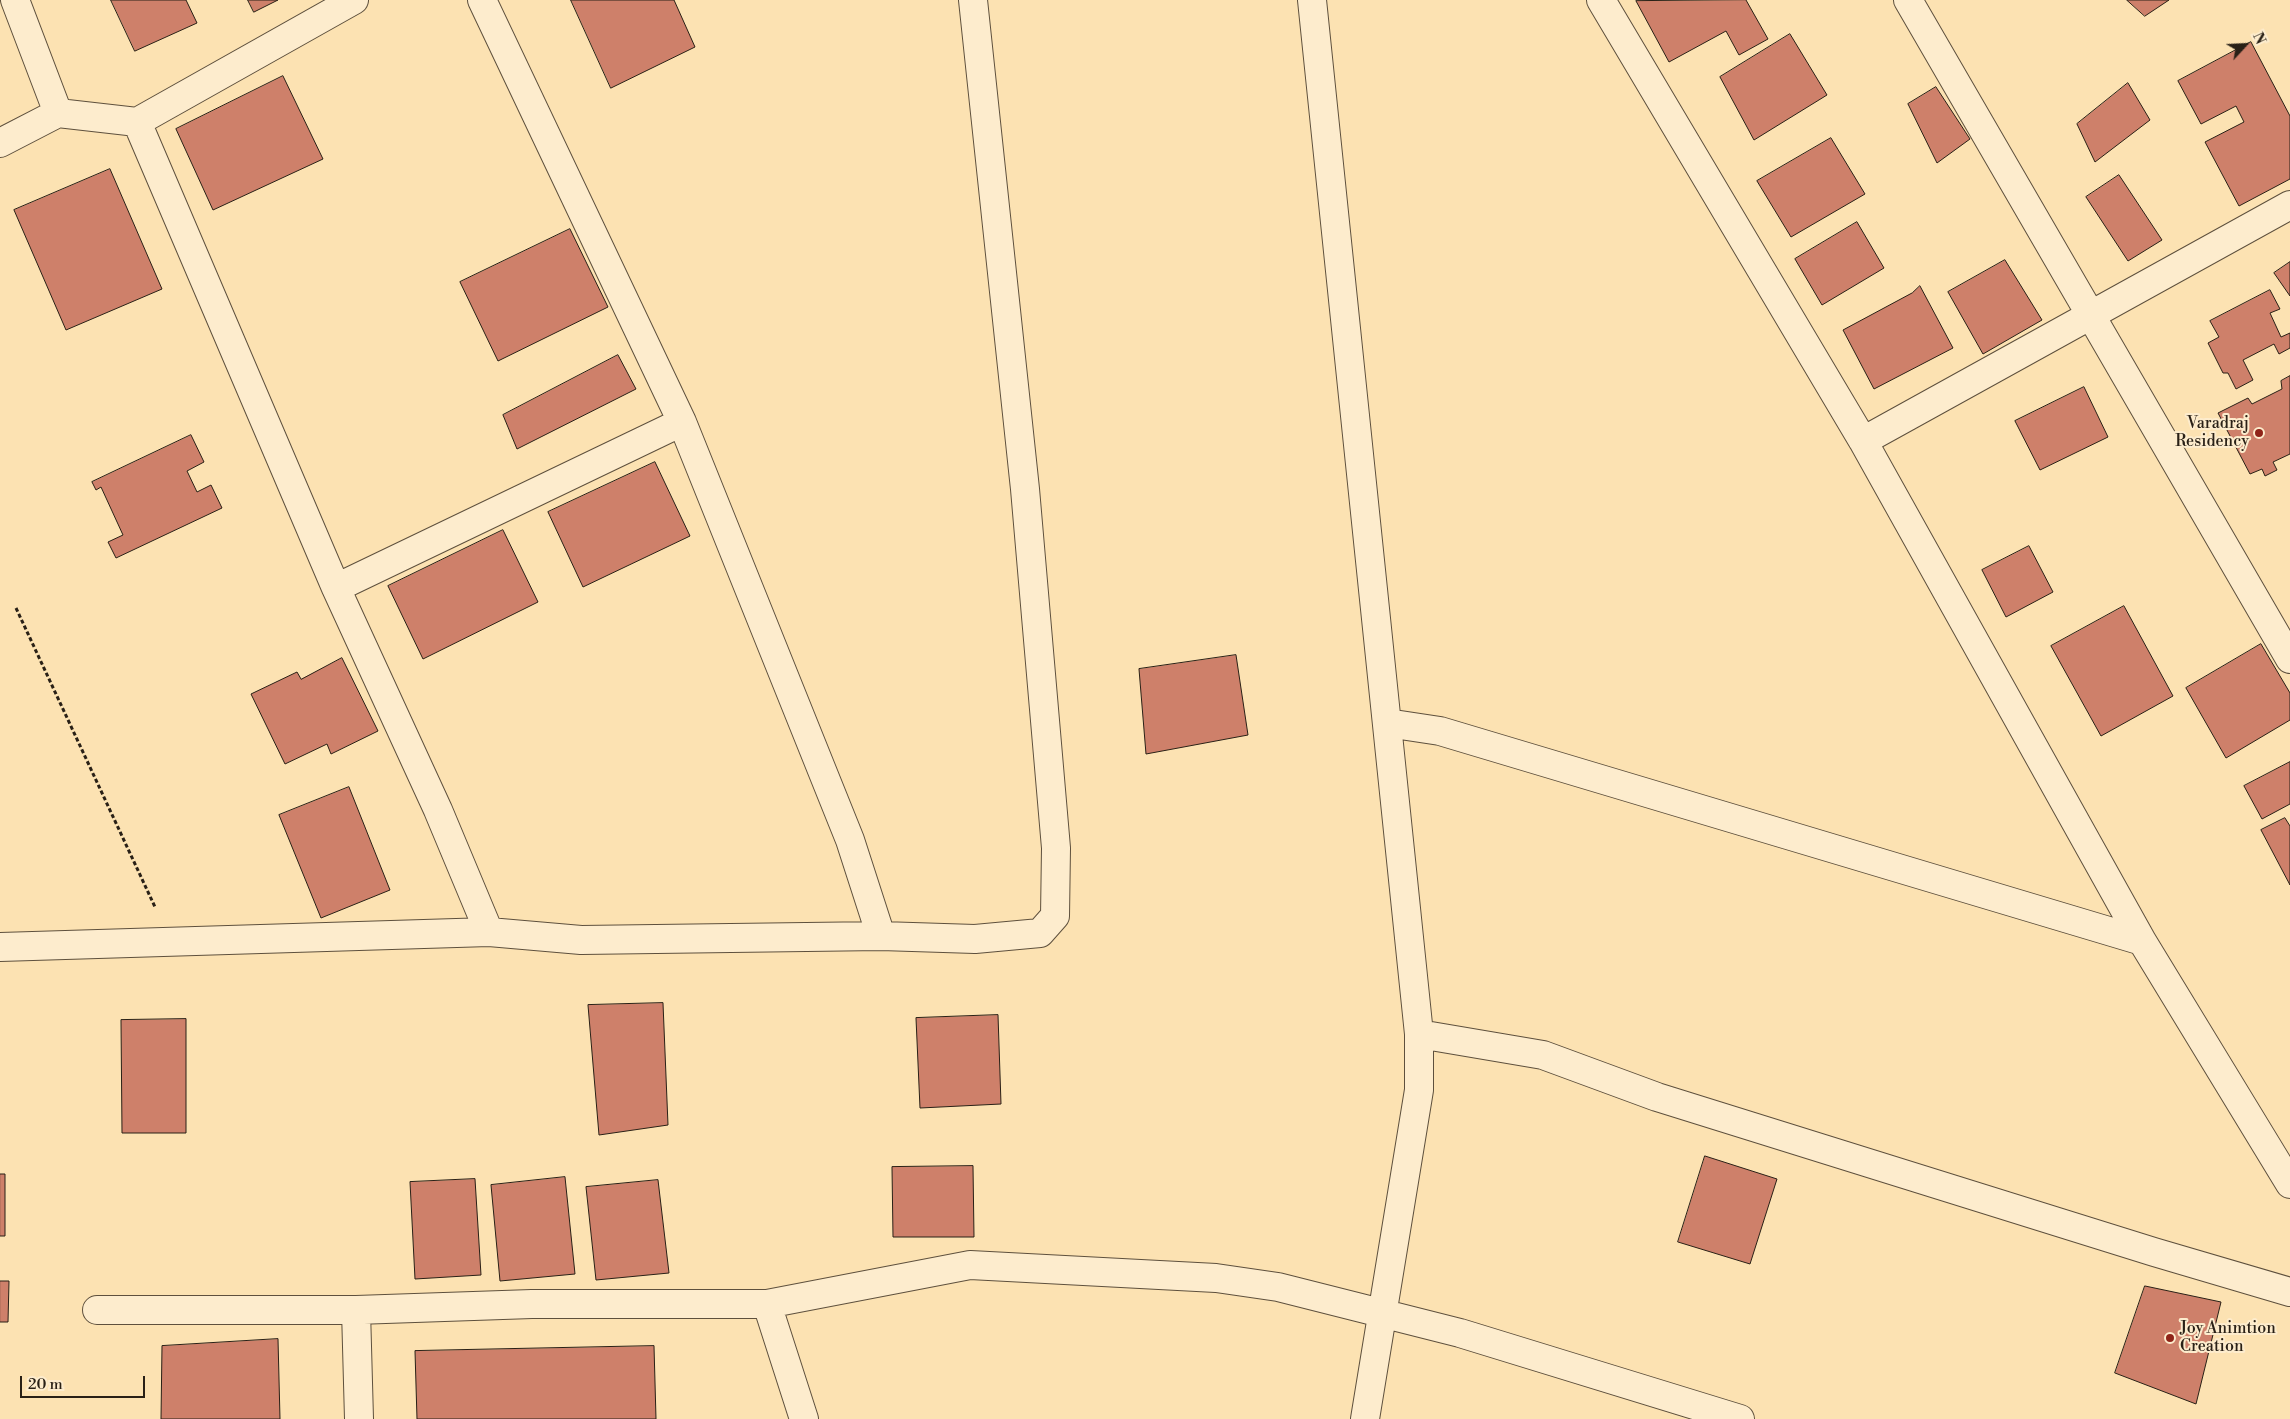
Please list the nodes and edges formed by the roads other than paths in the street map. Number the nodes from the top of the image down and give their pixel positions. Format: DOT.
graph roads {
  1 [pos="15,0"];
  2 [pos="354,0"];
  3 [pos="482,0"];
  4 [pos="973,0"];
  5 [pos="1312,0"];
  6 [pos="1601,0"];
  7 [pos="1908,0"];
  8 [pos="58,113"];
  9 [pos="137,122"];
  10 [pos="0,143"];
  11 [pos="2290,205"];
  12 [pos="2090,314"];
  13 [pos="682,422"];
  14 [pos="1863,441"];
  15 [pos="336,588"];
  16 [pos="2290,659"];
  17 [pos="1387,723"];
  18 [pos="489,932"];
  19 [pos="881,936"];
  20 [pos="2142,941"];
  21 [pos="0,947"];
  22 [pos="1419,1034"];
  23 [pos="2290,1184"];
  24 [pos="2290,1292"];
  25 [pos="767,1304"];
  26 [pos="97,1310"];
  27 [pos="356,1310"];
  28 [pos="1383,1314"];
  29 [pos="359,1419"];
  30 [pos="804,1419"];
  31 [pos="1365,1419"];
  32 [pos="1740,1419"];
  1 -- 8 [label="street"];
  2 -- 9 [label="street"];
  3 -- 13 [label="street"];
  4 -- 19 [label="street"];
  5 -- 17 [label="street"];
  6 -- 14 [label="street"];
  7 -- 12 [label="street"];
  8 -- 9 [label="street"];
  8 -- 10 [label="street"];
  9 -- 15 [label="street"];
  11 -- 12 [label="street"];
  12 -- 14 [label="street"];
  12 -- 16 [label="street"];
  13 -- 15 [label="street"];
  13 -- 19 [label="street"];
  14 -- 20 [label="street"];
  15 -- 18 [label="street"];
  17 -- 20 [label="street"];
  17 -- 22 [label="street"];
  18 -- 19 [label="street"];
  18 -- 21 [label="street"];
  20 -- 23 [label="street"];
  22 -- 24 [label="street"];
  22 -- 28 [label="street"];
  25 -- 27 [label="street"];
  25 -- 28 [label="street"];
  25 -- 30 [label="street"];
  26 -- 27 [label="street"];
  27 -- 29 [label="street"];
  28 -- 31 [label="street"];
  28 -- 32 [label="street"];
}
